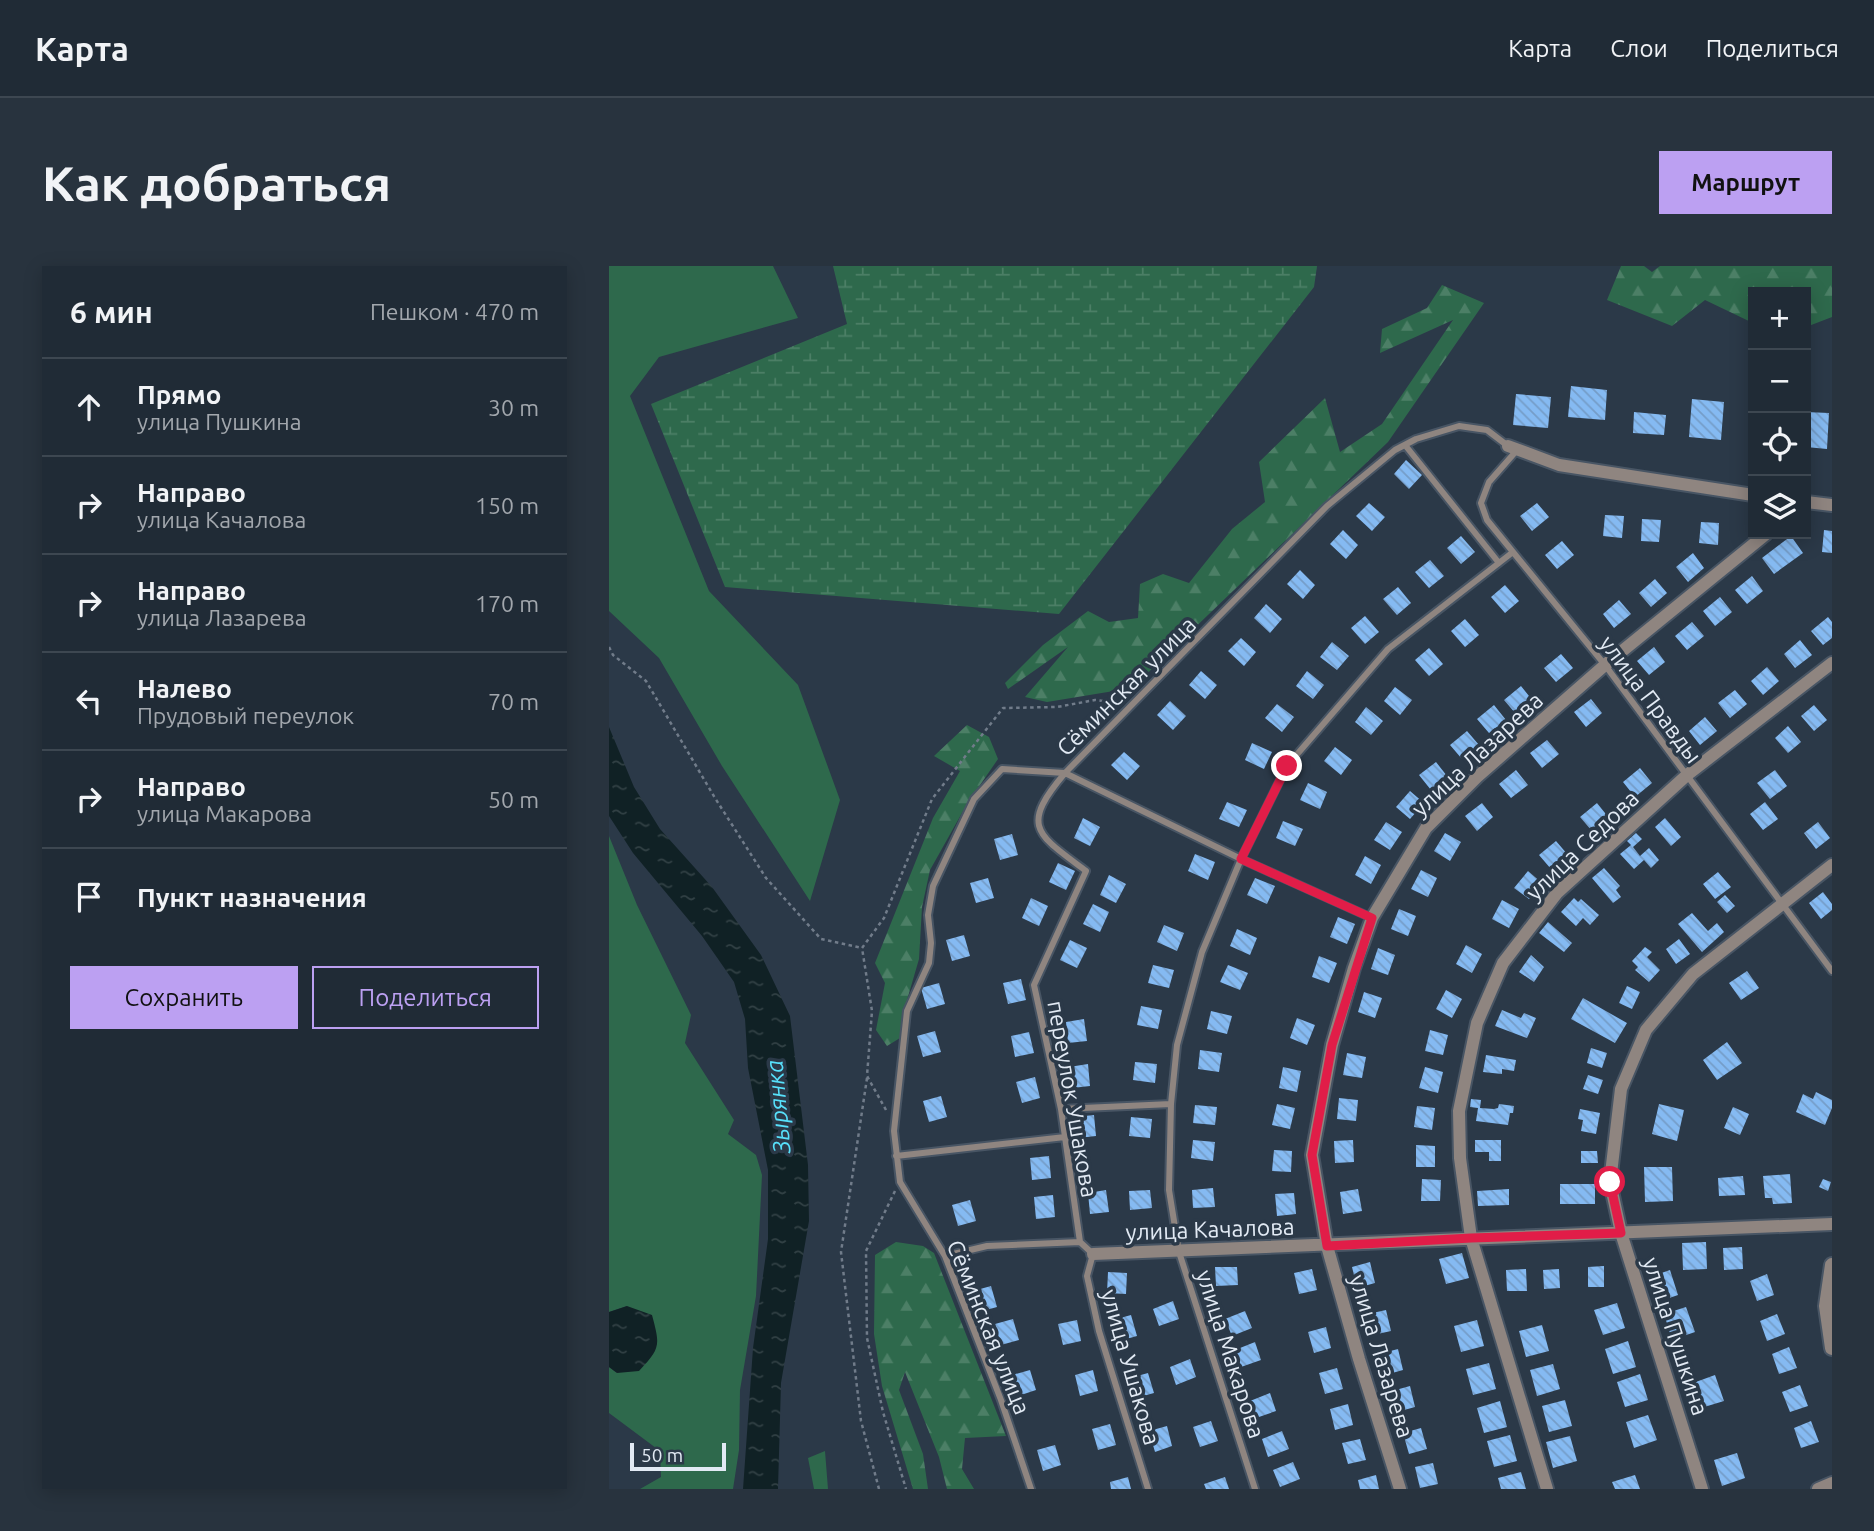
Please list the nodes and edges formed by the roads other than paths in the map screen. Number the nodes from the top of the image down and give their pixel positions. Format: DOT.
graph roads {
  1 [pos="1405,445"];
  2 [pos="1513,448"];
  3 [pos="1748,494"];
  4 [pos="1811,503"];
  5 [pos="1832,505"];
  6 [pos="1760,539"];
  7 [pos="1513,552"];
  8 [pos="1499,563"];
  9 [pos="1832,663"];
  10 [pos="1605,665"];
  11 [pos="1065,773"];
  12 [pos="1687,775"];
  13 [pos="1241,859"];
  14 [pos="1832,865"];
  15 [pos="1781,905"];
  16 [pos="1372,918"];
  17 [pos="1832,971"];
  18 [pos="1171,1104"];
  19 [pos="1061,1109"];
  20 [pos="1065,1137"];
  21 [pos="896,1156"];
  22 [pos="1832,1224"];
  23 [pos="1621,1233"];
  24 [pos="1471,1238"];
  25 [pos="1080,1242"];
  26 [pos="1327,1246"];
  27 [pos="1179,1252"];
  28 [pos="1094,1254"];
  29 [pos="944,1256"];
  30 [pos="1832,1265"];
  31 [pos="1832,1348"];
  32 [pos="1832,1483"];
  33 [pos="1031,1489"];
  34 [pos="1148,1489"];
  35 [pos="1255,1489"];
  36 [pos="1400,1489"];
  37 [pos="1547,1489"];
  38 [pos="1702,1489"];
  39 [pos="1818,1489"];
  1 -- 2 [label="lane, Сёминская улица"];
  1 -- 8 [label="lane"];
  1 -- 11 [label="lane, Сёминская улица"];
  2 -- 3 [label="street"];
  2 -- 7 [label="lane, улица Правды"];
  4 -- 5 [label="street"];
  6 -- 10 [label="street, улица Лазарева"];
  7 -- 8 [label="lane, улица Макарова"];
  7 -- 10 [label="lane, улица Правды"];
  8 -- 13 [label="lane, улица Макарова"];
  9 -- 12 [label="street, улица Седова"];
  10 -- 12 [label="lane, улица Правды"];
  10 -- 16 [label="street, улица Лазарева"];
  11 -- 13 [label="lane"];
  11 -- 19 [label="lane, переулок Ушакова"];
  11 -- 21 [label="lane, Сёминская улица"];
  12 -- 15 [label="lane, улица Правды"];
  12 -- 24 [label="street, улица Седова"];
  13 -- 16 [label="lane"];
  13 -- 18 [label="lane, улица Макарова"];
  14 -- 15 [label="street, улица Пушкина"];
  15 -- 17 [label="lane, улица Правды"];
  15 -- 23 [label="street, улица Пушкина"];
  16 -- 26 [label="street, улица Лазарева"];
  18 -- 19 [label="lane"];
  18 -- 27 [label="lane, улица Макарова"];
  19 -- 20 [label="lane, переулок Ушакова"];
  20 -- 21 [label="lane"];
  20 -- 25 [label="lane, переулок Ушакова"];
  21 -- 29 [label="lane, Сёминская улица"];
  22 -- 23 [label="street, улица Качалова"];
  23 -- 24 [label="street, улица Качалова"];
  23 -- 38 [label="street, улица Пушкина"];
  24 -- 26 [label="street, улица Качалова"];
  24 -- 37 [label="street, улица Седова"];
  25 -- 28 [label="lane"];
  25 -- 29 [label="lane"];
  26 -- 27 [label="street, улица Качалова"];
  26 -- 36 [label="street, улица Лазарева"];
  27 -- 28 [label="street, улица Качалова"];
  27 -- 35 [label="lane, улица Макарова"];
  28 -- 34 [label="lane, улица Ушакова"];
  29 -- 33 [label="lane, Сёминская улица"];
  30 -- 31 [label="street"];
  32 -- 39 [label="street"];
}
